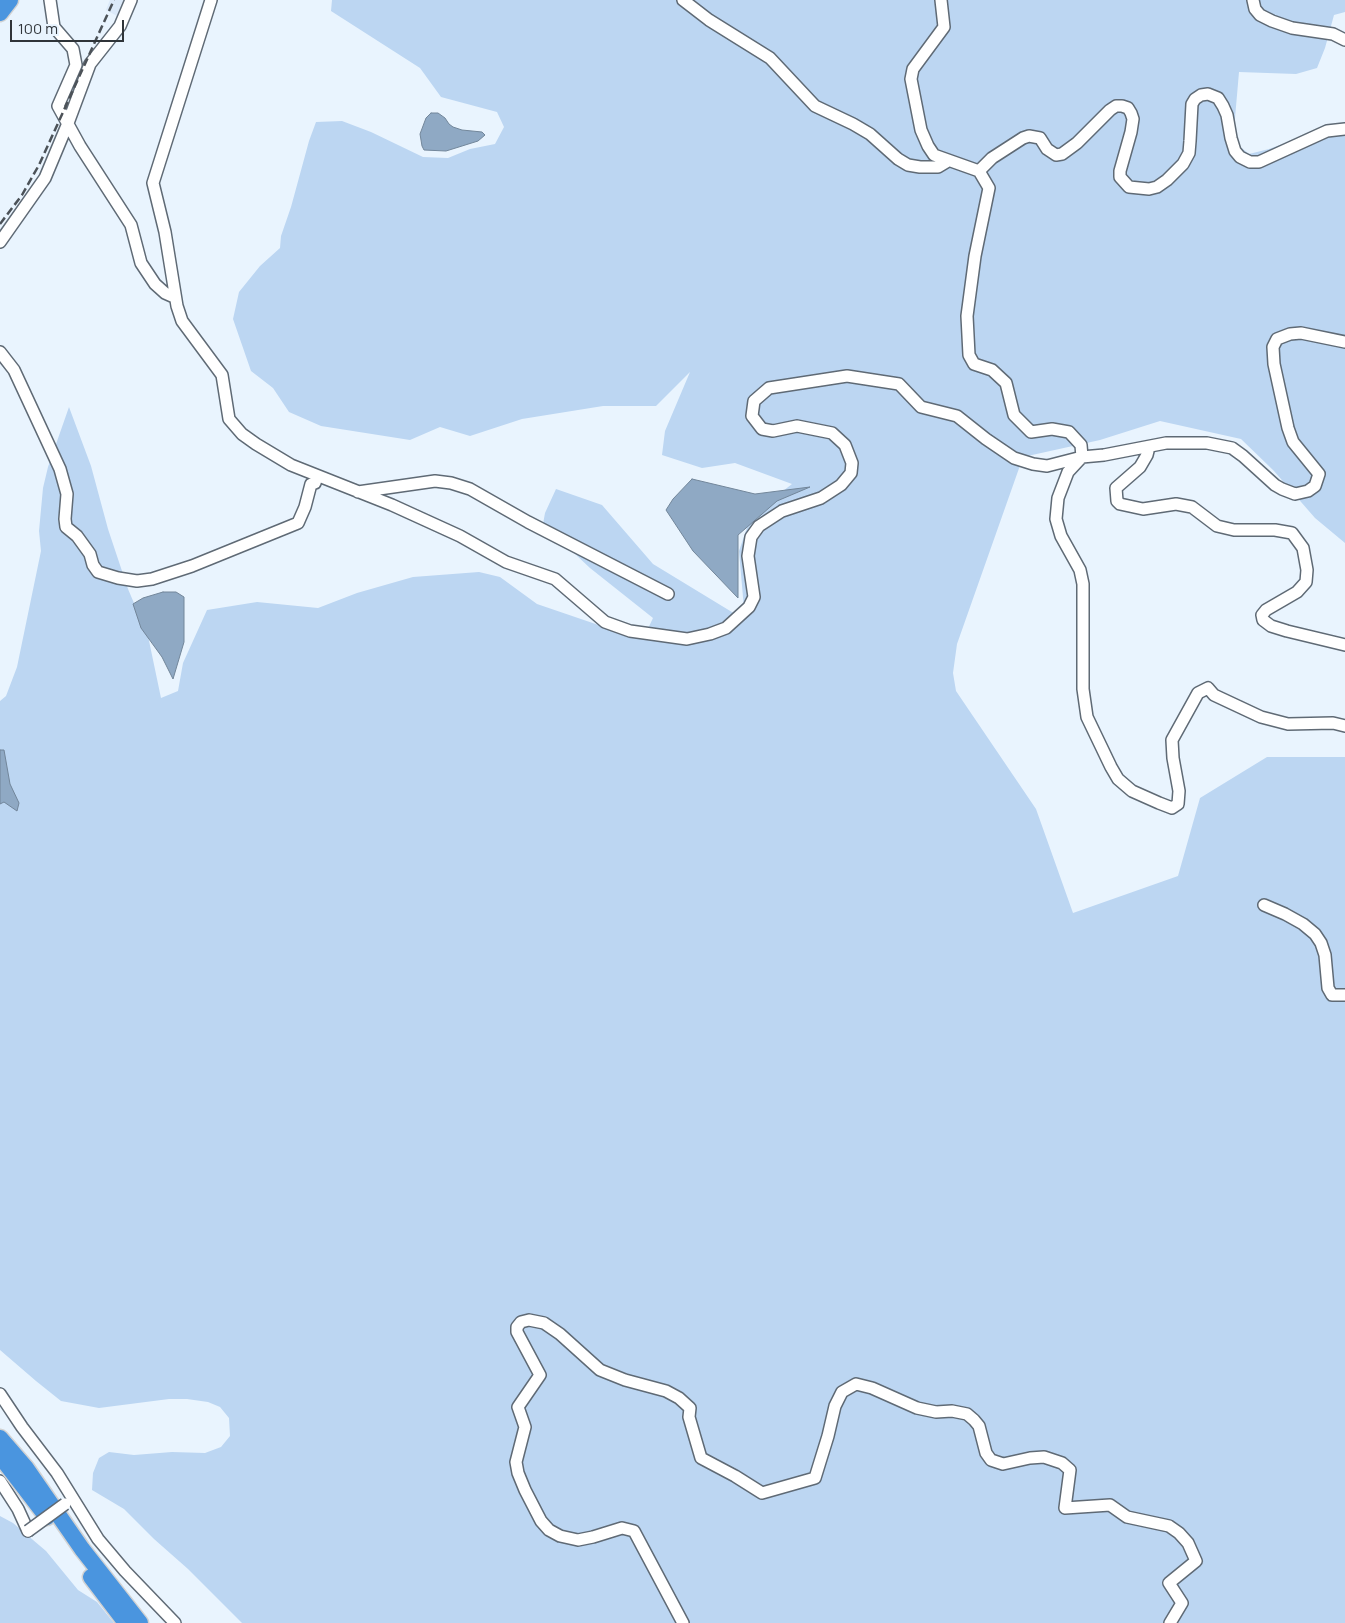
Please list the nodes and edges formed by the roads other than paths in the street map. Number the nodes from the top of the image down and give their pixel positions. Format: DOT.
graph roads {
  1 [pos="10,0"];
  2 [pos="50,0"];
  3 [pos="131,0"];
  4 [pos="210,0"];
  5 [pos="683,0"];
  6 [pos="941,0"];
  7 [pos="1253,0"];
  8 [pos="0,13"];
  9 [pos="1345,40"];
  10 [pos="68,123"];
  11 [pos="1345,130"];
  12 [pos="948,161"];
  13 [pos="979,171"];
  14 [pos="0,242"];
  15 [pos="174,297"];
  16 [pos="1345,342"];
  17 [pos="0,352"];
  18 [pos="1149,447"];
  19 [pos="1082,457"];
  20 [pos="317,476"];
  21 [pos="356,492"];
  22 [pos="668,594"];
  23 [pos="1345,645"];
  24 [pos="1345,726"];
  25 [pos="1264,905"];
  26 [pos="1345,995"];
  27 [pos="0,1394"];
  28 [pos="0,1438"];
  29 [pos="0,1456"];
  30 [pos="0,1481"];
  31 [pos="68,1501"];
  32 [pos="126,1623"];
  33 [pos="140,1623"];
  34 [pos="175,1623"];
  35 [pos="683,1623"];
  36 [pos="1170,1623"];
  1 -- 8 [label="highway"];
  2 -- 10 [label="street"];
  3 -- 10 [label="street"];
  4 -- 15 [label="street"];
  5 -- 12 [label="street"];
  6 -- 12 [label="street"];
  7 -- 9 [label="street"];
  10 -- 14 [label="street"];
  10 -- 15 [label="street"];
  11 -- 13 [label="street"];
  12 -- 13 [label="street"];
  13 -- 19 [label="street"];
  15 -- 20 [label="street"];
  16 -- 18 [label="street"];
  17 -- 20 [label="street"];
  18 -- 19 [label="street"];
  18 -- 23 [label="street"];
  19 -- 21 [label="street"];
  19 -- 24 [label="street"];
  20 -- 21 [label="street"];
  21 -- 22 [label="street"];
  25 -- 26 [label="street"];
  27 -- 31 [label="street"];
  28 -- 33 [label="highway"];
  29 -- 32 [label="highway"];
  30 -- 31 [label="street, bridge"];
  31 -- 34 [label="street"];
  35 -- 36 [label="street"];
}
